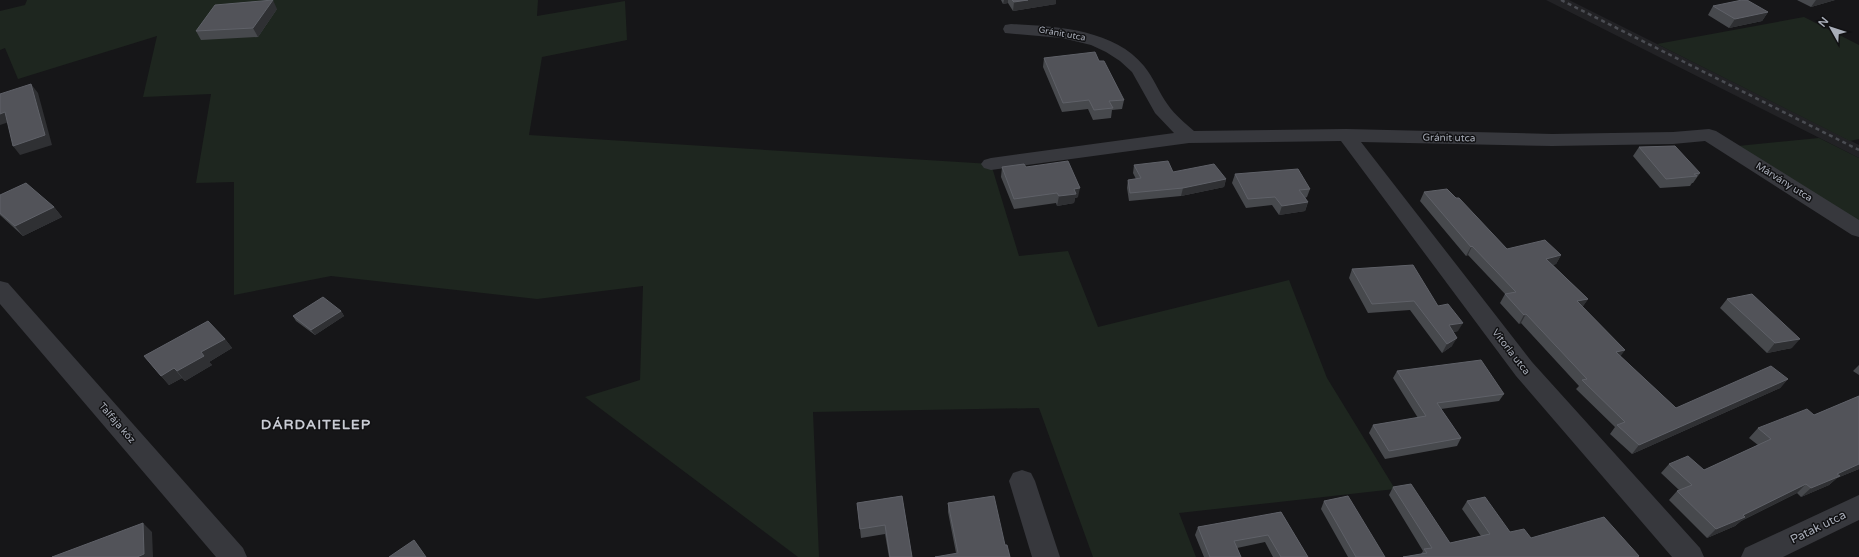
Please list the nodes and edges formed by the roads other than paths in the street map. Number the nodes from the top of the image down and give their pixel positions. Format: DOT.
graph roads {
  1 [pos="1011,29"];
  2 [pos="1346,135"];
  3 [pos="1709,135"];
  4 [pos="1189,137"];
  5 [pos="991,164"];
  6 [pos="1859,230"];
  7 [pos="0,289"];
  8 [pos="1022,481"];
  9 [pos="1859,507"];
  10 [pos="233,557"];
  11 [pos="1046,557"];
  12 [pos="1690,557"];
  13 [pos="1755,557"];
  1 -- 4 [label="street, Gránit utca"];
  2 -- 3 [label="street, Gránit utca"];
  2 -- 4 [label="street, Gránit utca"];
  2 -- 12 [label="street, Vitorla utca"];
  3 -- 6 [label="street, Márvány utca"];
  4 -- 5 [label="street, Gránit utca"];
  7 -- 10 [label="street, Talfája köz"];
  8 -- 11 [label="street"];
  9 -- 13 [label="street, Patak utca"];
}
